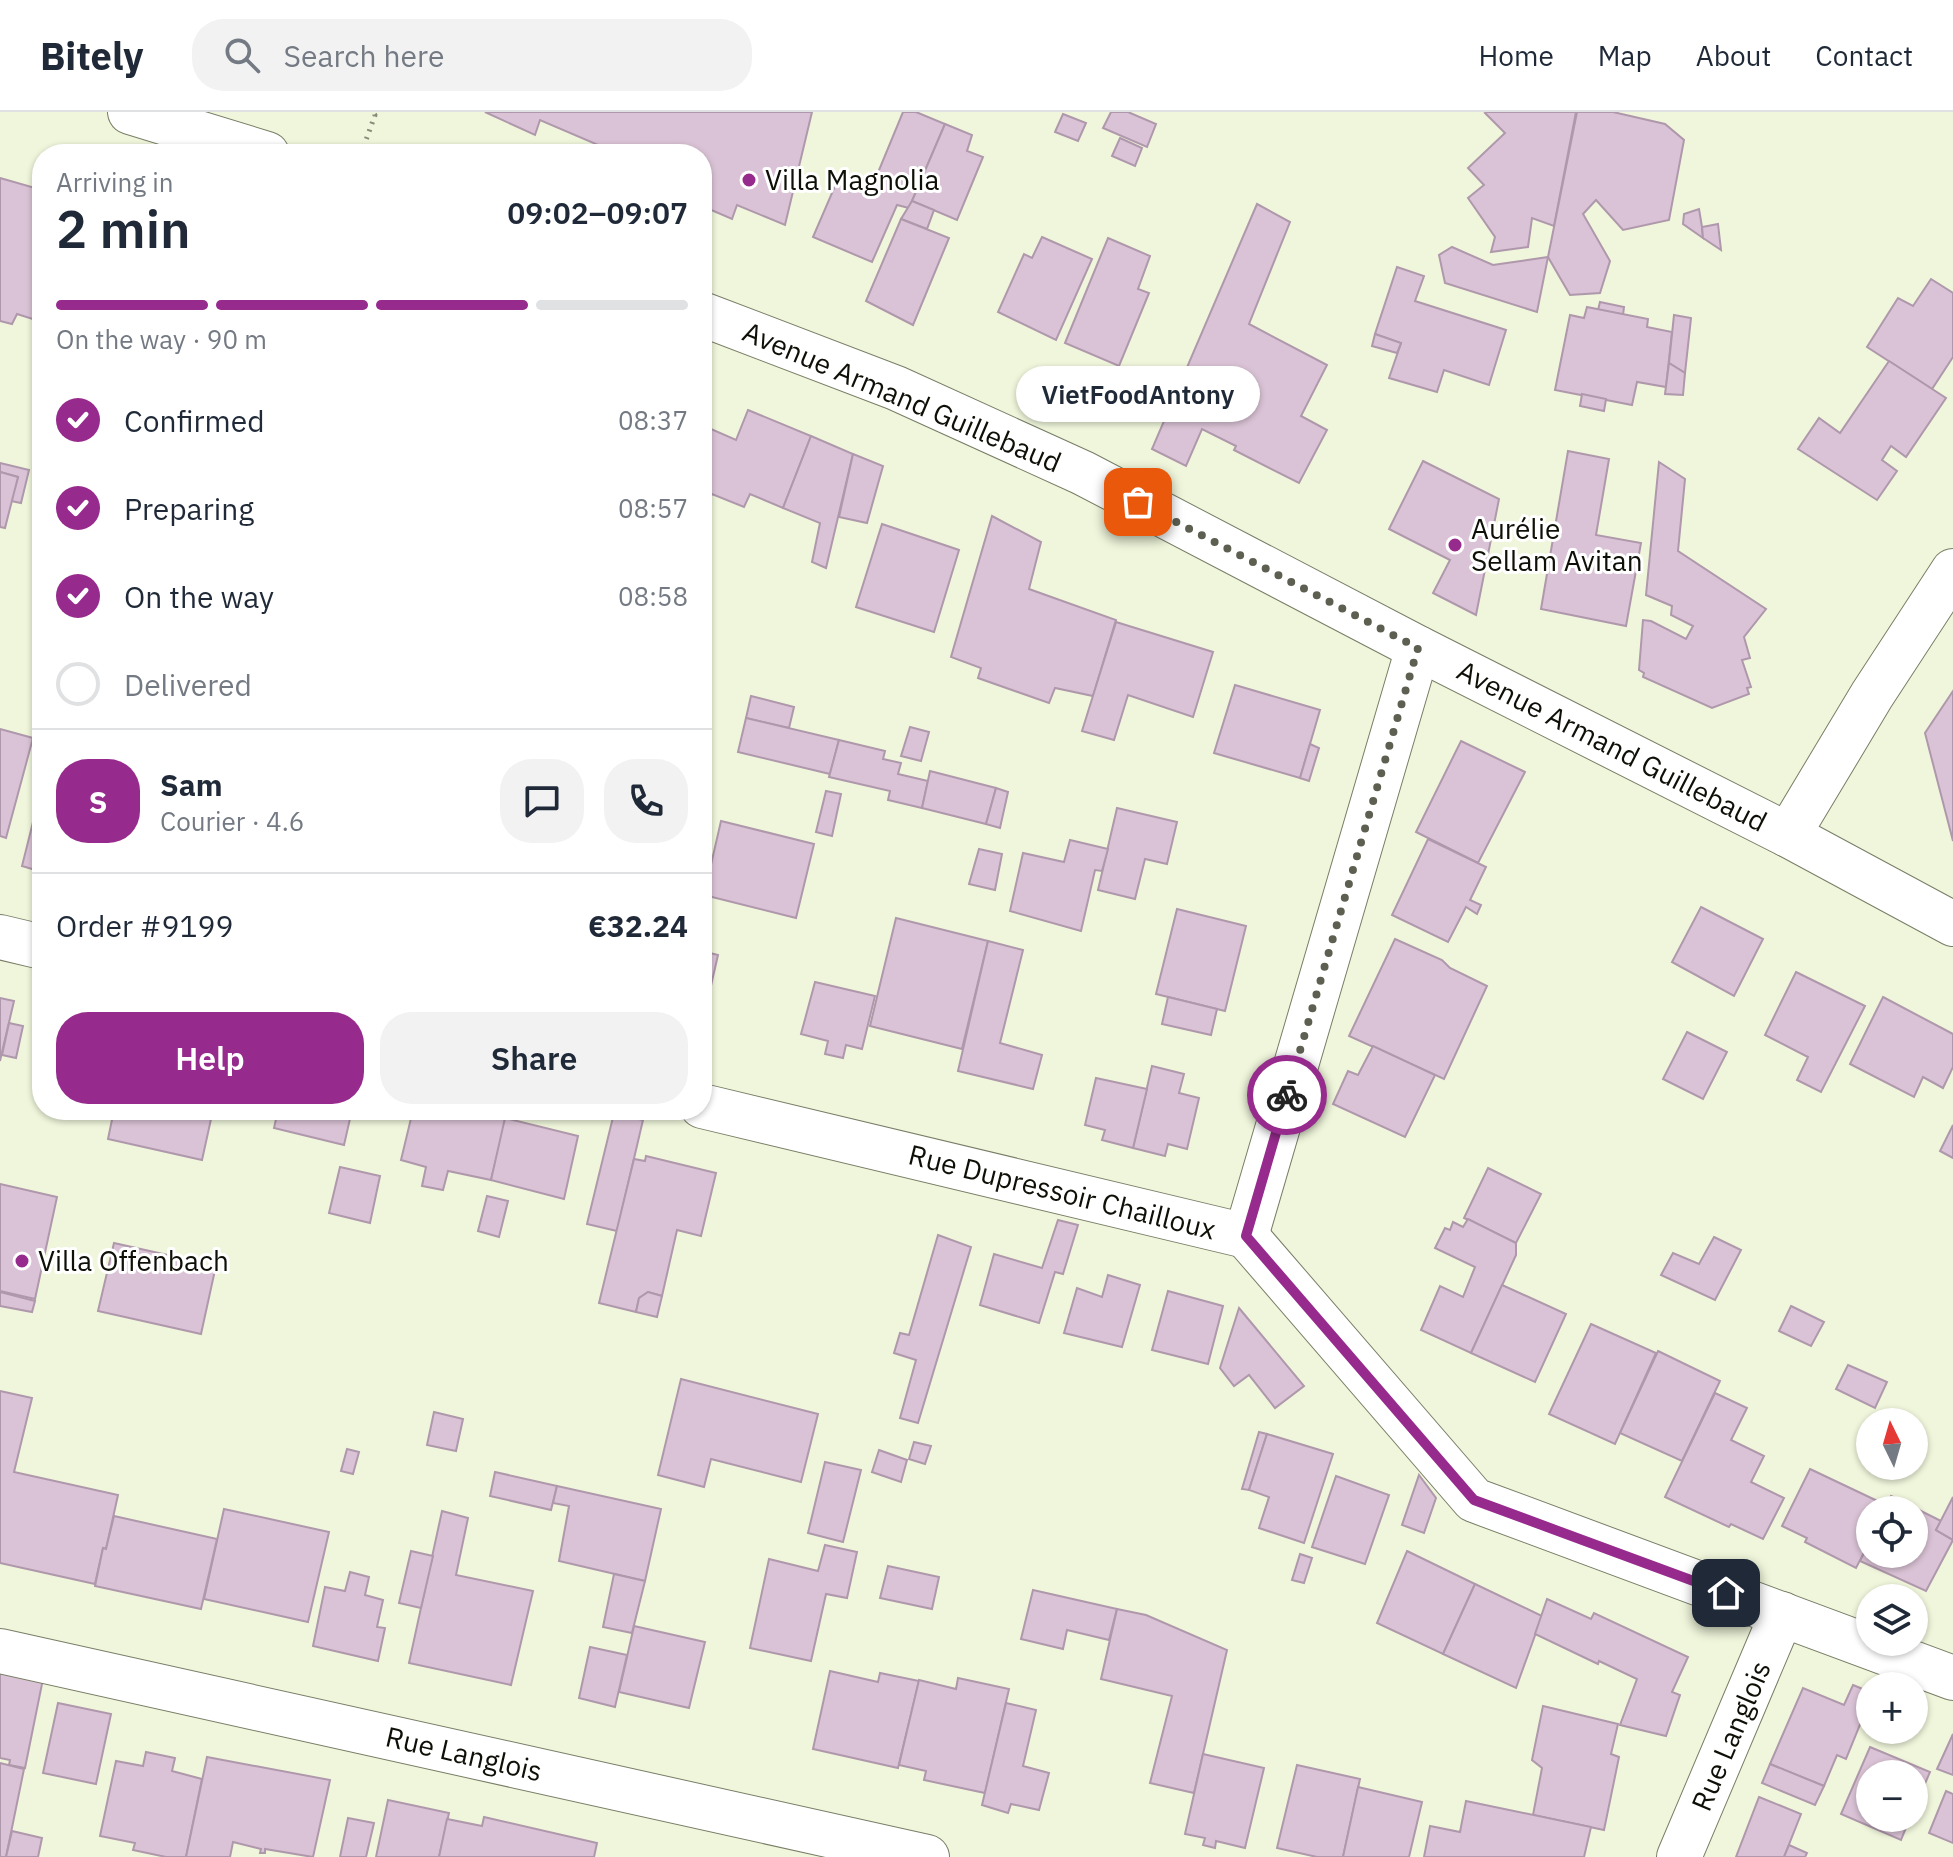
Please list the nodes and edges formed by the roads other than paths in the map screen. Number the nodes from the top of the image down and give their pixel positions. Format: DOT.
graph roads {
  1 [pos="130,112"];
  2 [pos="234,144"];
  3 [pos="712,318"];
  4 [pos="1953,571"];
  5 [pos="1418,648"];
  6 [pos="1788,835"];
  7 [pos="1953,924"];
  8 [pos="0,937"];
  9 [pos="32,945"];
  10 [pos="712,1108"];
  11 [pos="1246,1236"];
  12 [pos="1782,1614"];
  13 [pos="0,1651"];
  14 [pos="1953,1678"];
  15 [pos="927,1857"];
  16 [pos="1679,1857"];
  1 -- 2 [label="street"];
  3 -- 5 [label="street, Avenue Armand Guillebaud"];
  4 -- 6 [label="street"];
  5 -- 6 [label="street, Avenue Armand Guillebaud"];
  5 -- 11 [label="street, Rue Dupressoir Chailloux"];
  6 -- 7 [label="street, Avenue Armand Guillebaud"];
  8 -- 9 [label="street"];
  10 -- 11 [label="street, Rue Dupressoir Chailloux"];
  11 -- 12 [label="street"];
  12 -- 14 [label="street"];
  12 -- 16 [label="street, Rue Langlois"];
  13 -- 15 [label="street, Rue Langlois"];
}
